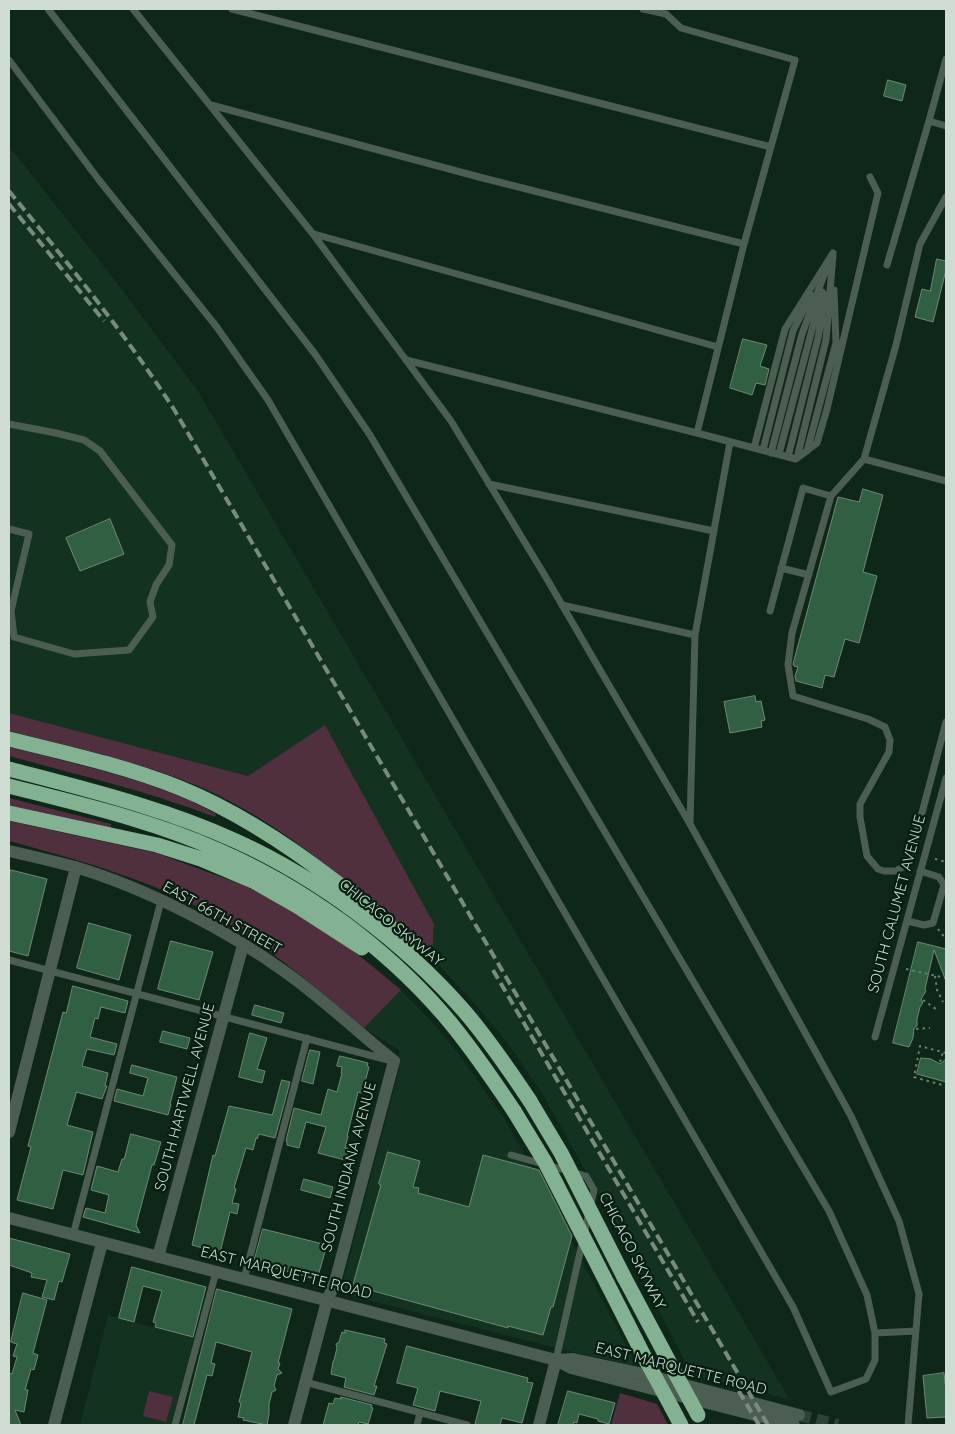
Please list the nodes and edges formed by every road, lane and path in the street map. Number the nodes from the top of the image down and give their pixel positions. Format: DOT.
graph roads {
  1 [pos="48,9"];
  2 [pos="133,9"];
  3 [pos="232,9"];
  4 [pos="643,9"];
  5 [pos="666,12"];
  6 [pos="946,58"];
  7 [pos="9,60"];
  8 [pos="210,105"];
  9 [pos="930,121"];
  10 [pos="946,126"];
  11 [pos="771,147"];
  12 [pos="870,177"];
  13 [pos="946,196"];
  14 [pos="313,234"];
  15 [pos="744,244"];
  16 [pos="833,253"];
  17 [pos="887,265"];
  18 [pos="718,347"];
  19 [pos="406,360"];
  20 [pos="9,424"];
  21 [pos="696,434"];
  22 [pos="730,442"];
  23 [pos="754,448"];
  24 [pos="763,450"];
  25 [pos="807,451"];
  26 [pos="775,454"];
  27 [pos="788,456"];
  28 [pos="796,459"];
  29 [pos="864,459"];
  30 [pos="946,481"];
  31 [pos="489,484"];
  32 [pos="831,496"];
  33 [pos="9,529"];
  34 [pos="714,531"];
  35 [pos="781,568"];
  36 [pos="808,575"];
  37 [pos="562,605"];
  38 [pos="770,612"];
  39 [pos="695,636"];
  40 [pos="946,722"];
  41 [pos="9,739"];
  42 [pos="9,769"];
  43 [pos="946,778"];
  44 [pos="9,786"];
  45 [pos="9,813"];
  46 [pos="690,824"];
  47 [pos="9,851"];
  48 [pos="935,859"];
  49 [pos="946,862"];
  50 [pos="76,867"];
  51 [pos="920,871"];
  52 [pos="161,901"];
  53 [pos="907,920"];
  54 [pos="933,923"];
  55 [pos="946,939"];
  56 [pos="243,945"];
  57 [pos="9,960"];
  58 [pos="393,963"];
  59 [pos="906,969"];
  60 [pos="50,971"];
  61 [pos="430,976"];
  62 [pos="935,976"];
  63 [pos="946,978"];
  64 [pos="137,994"];
  65 [pos="923,1000"];
  66 [pos="943,1002"];
  67 [pos="936,1009"];
  68 [pos="223,1016"];
  69 [pos="930,1028"];
  70 [pos="916,1029"];
  71 [pos="875,1037"];
  72 [pos="307,1038"];
  73 [pos="945,1052"];
  74 [pos="394,1061"];
  75 [pos="940,1062"];
  76 [pos="946,1086"];
  77 [pos="9,1132"];
  78 [pos="511,1154"];
  79 [pos="9,1218"];
  80 [pos="73,1235"];
  81 [pos="102,1243"];
  82 [pos="158,1257"];
  83 [pos="216,1272"];
  84 [pos="244,1279"];
  85 [pos="327,1300"];
  86 [pos="916,1331"];
  87 [pos="876,1333"];
  88 [pos="556,1360"];
  89 [pos="305,1382"];
  90 [pos="420,1413"];
  91 [pos="700,1420"];
  92 [pos="796,1420"];
  93 [pos="54,1425"];
  94 [pos="175,1425"];
  95 [pos="294,1425"];
  96 [pos="417,1425"];
  97 [pos="467,1425"];
  98 [pos="539,1425"];
  99 [pos="681,1425"];
  100 [pos="908,1425"];
  1 -- 87 [label="lane"];
  2 -- 8 [label="lane"];
  3 -- 11 [label="lane"];
  4 -- 5 [label="lane"];
  5 -- 11 [label="lane"];
  6 -- 9 [label="lane"];
  7 -- 87 [label="lane"];
  8 -- 14 [label="lane"];
  8 -- 15 [label="lane"];
  9 -- 10 [label="lane"];
  9 -- 17 [label="lane"];
  11 -- 15 [label="lane"];
  12 -- 25 [label="lane"];
  13 -- 29 [label="lane"];
  14 -- 18 [label="lane"];
  14 -- 19 [label="lane"];
  15 -- 18 [label="lane"];
  16 -- 23 [label="lane"];
  16 -- 24 [label="lane"];
  16 -- 25 [label="lane"];
  16 -- 26 [label="lane"];
  16 -- 27 [label="lane"];
  16 -- 28 [label="lane"];
  18 -- 21 [label="lane"];
  19 -- 21 [label="lane"];
  19 -- 31 [label="lane"];
  20 -- 33 [label="lane"];
  21 -- 22 [label="lane"];
  22 -- 23 [label="lane"];
  22 -- 34 [label="lane"];
  23 -- 24 [label="lane"];
  24 -- 26 [label="lane"];
  25 -- 28 [label="lane"];
  26 -- 27 [label="lane"];
  27 -- 28 [label="lane"];
  29 -- 30 [label="lane"];
  29 -- 32 [label="lane"];
  31 -- 34 [label="lane"];
  31 -- 37 [label="lane"];
  32 -- 35 [label="lane"];
  32 -- 36 [label="lane"];
  34 -- 39 [label="lane"];
  35 -- 36 [label="lane"];
  35 -- 38 [label="lane"];
  36 -- 40 [label="lane"];
  37 -- 39 [label="lane"];
  37 -- 46 [label="lane"];
  39 -- 46 [label="lane"];
  41 -- 61 [label="highway"];
  42 -- 61 [label="highway, CHICAGO SKYWAY"];
  43 -- 51 [label="lane, SOUTH CALUMET AVENUE"];
  44 -- 58 [label="highway, CHICAGO SKYWAY"];
  45 -- 58 [label="highway"];
  46 -- 86 [label="lane"];
  47 -- 50 [label="street, EAST 66TH STREET"];
  48 -- 49 [label="path"];
  50 -- 52 [label="street, EAST 66TH STREET"];
  50 -- 60 [label="street"];
  51 -- 53 [label="lane, SOUTH CALUMET AVENUE"];
  51 -- 54 [label="lane"];
  52 -- 56 [label="street, EAST 66TH STREET"];
  52 -- 64 [label="lane"];
  53 -- 54 [label="lane"];
  53 -- 71 [label="lane, SOUTH CALUMET AVENUE"];
  54 -- 55 [label="path"];
  56 -- 68 [label="street, SOUTH HARTWELL AVENUE"];
  56 -- 74 [label="street, EAST 66TH STREET"];
  57 -- 60 [label="lane"];
  58 -- 99 [label="highway, CHICAGO SKYWAY, bridge"];
  59 -- 62 [label="path"];
  60 -- 64 [label="lane"];
  60 -- 77 [label="street"];
  61 -- 91 [label="highway, CHICAGO SKYWAY, bridge"];
  62 -- 63 [label="path"];
  62 -- 66 [label="path"];
  64 -- 68 [label="lane"];
  64 -- 80 [label="lane"];
  65 -- 67 [label="path"];
  68 -- 72 [label="lane"];
  68 -- 82 [label="street, SOUTH HARTWELL AVENUE"];
  69 -- 70 [label="path"];
  72 -- 74 [label="lane"];
  72 -- 84 [label="lane"];
  73 -- 75 [label="path"];
  73 -- 76 [label="path"];
  74 -- 85 [label="street, SOUTH INDIANA AVENUE"];
  78 -- 88 [label="lane"];
  79 -- 80 [label="street, EAST MARQUETTE ROAD"];
  80 -- 81 [label="street, EAST MARQUETTE ROAD"];
  81 -- 82 [label="street, EAST MARQUETTE ROAD"];
  81 -- 93 [label="street"];
  82 -- 83 [label="street, EAST MARQUETTE ROAD"];
  83 -- 84 [label="street, EAST MARQUETTE ROAD"];
  83 -- 94 [label="lane"];
  84 -- 85 [label="street, EAST MARQUETTE ROAD"];
  85 -- 88 [label="street, EAST MARQUETTE ROAD"];
  85 -- 89 [label="street, SOUTH INDIANA AVENUE"];
  86 -- 87 [label="lane"];
  86 -- 100 [label="lane"];
  88 -- 92 [label="street, EAST MARQUETTE ROAD"];
  88 -- 98 [label="street"];
  89 -- 90 [label="lane"];
  89 -- 95 [label="street, SOUTH INDIANA AVENUE"];
  90 -- 96 [label="lane"];
  90 -- 97 [label="lane"];
}
